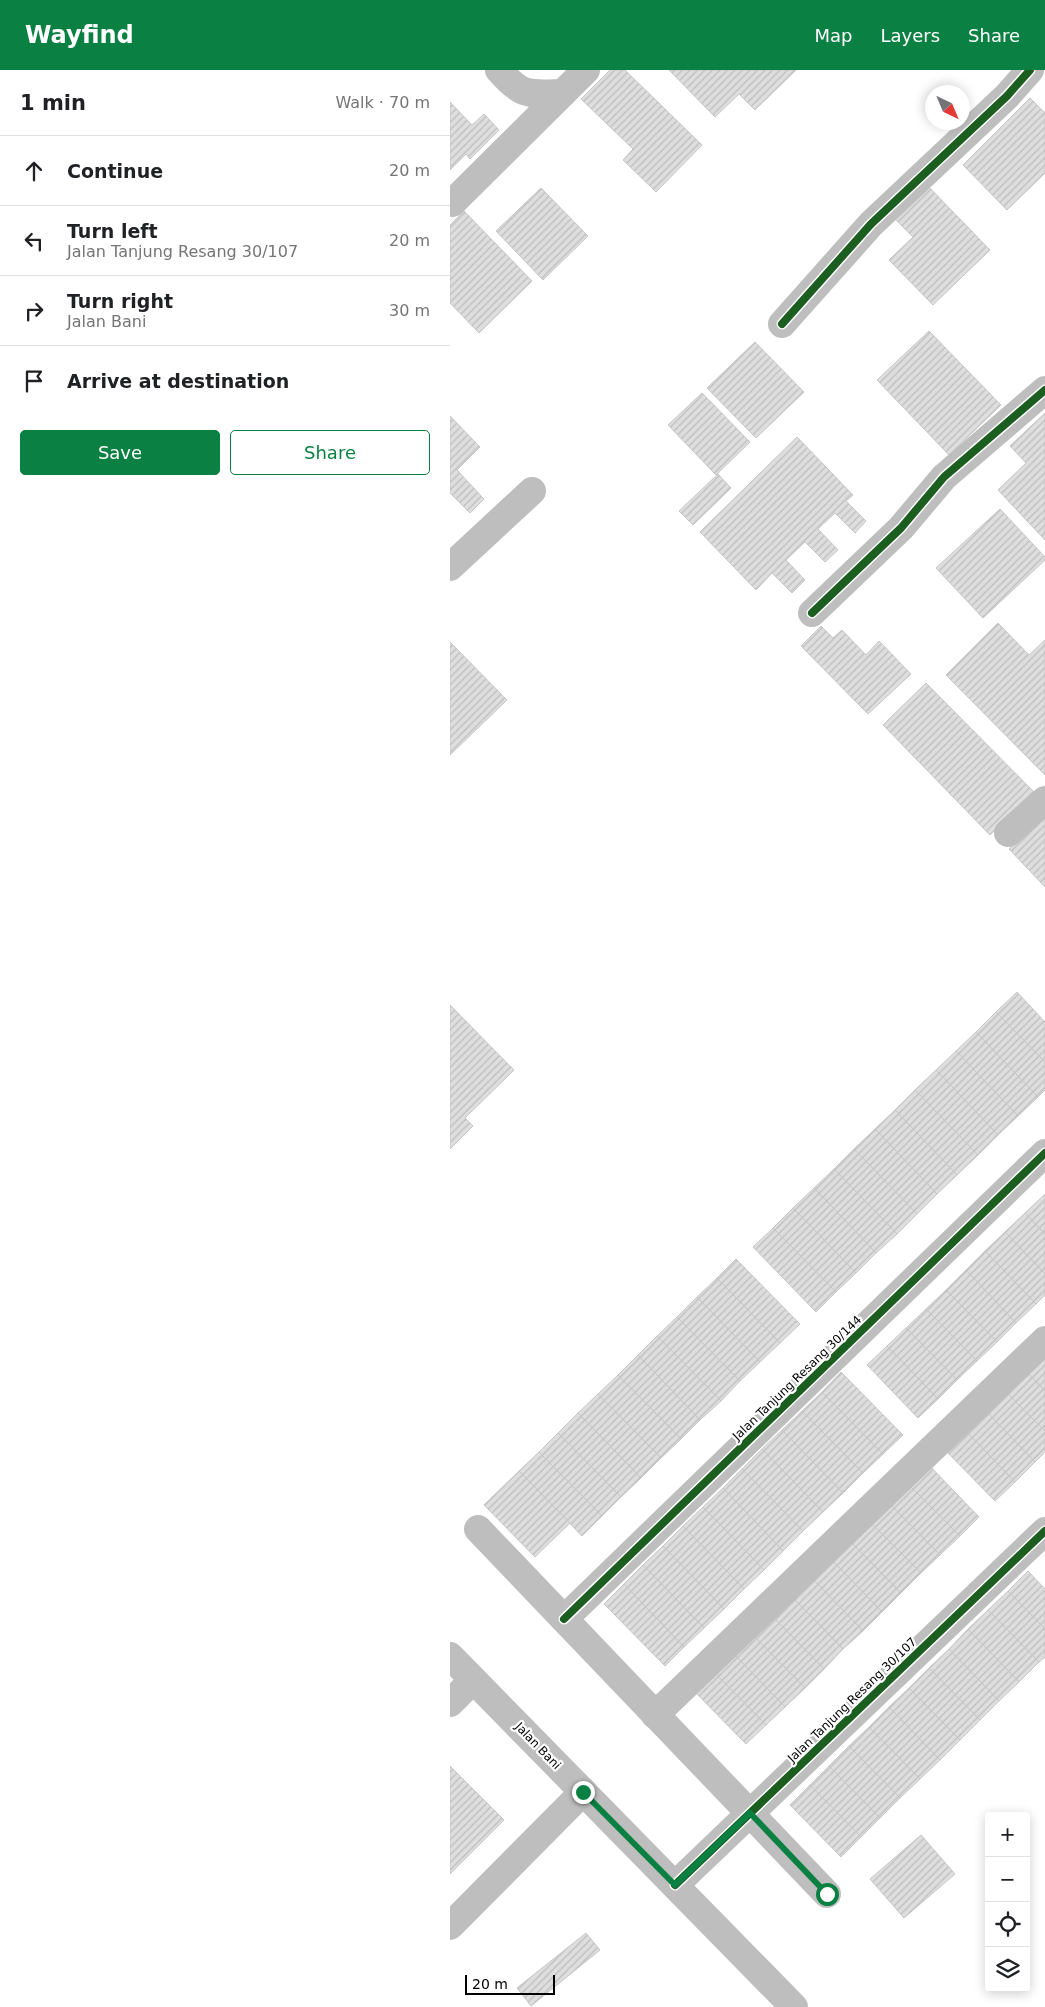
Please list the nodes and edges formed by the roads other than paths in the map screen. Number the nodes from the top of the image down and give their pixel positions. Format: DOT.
graph roads {
  1 [pos="499,70"];
  2 [pos="586,70"];
  3 [pos="1030,70"];
  4 [pos="563,93"];
  5 [pos="452,203"];
  6 [pos="782,324"];
  7 [pos="1045,390"];
  8 [pos="532,491"];
  9 [pos="450,567"];
  10 [pos="812,613"];
  11 [pos="1045,800"];
  12 [pos="1008,833"];
  13 [pos="1045,1153"];
  14 [pos="1045,1340"];
  15 [pos="478,1529"];
  16 [pos="1045,1531"];
  17 [pos="564,1619"];
  18 [pos="450,1656"];
  19 [pos="473,1680"];
  20 [pos="450,1703"];
  21 [pos="655,1714"];
  22 [pos="583,1792"];
  23 [pos="750,1813"];
  24 [pos="675,1885"];
  25 [pos="827,1894"];
  26 [pos="450,1926"];
  27 [pos="794,2007"];
  1 -- 4 [label="street"];
  2 -- 4 [label="street"];
  3 -- 6 [label="street"];
  4 -- 5 [label="street"];
  7 -- 10 [label="street"];
  8 -- 9 [label="street"];
  11 -- 12 [label="street"];
  13 -- 17 [label="street, Jalan Tanjung Resang 30/144"];
  14 -- 21 [label="street"];
  15 -- 17 [label="street"];
  16 -- 23 [label="street, Jalan Tanjung Resang 30/107"];
  17 -- 21 [label="street"];
  18 -- 19 [label="street, Jalan Bani"];
  19 -- 20 [label="street"];
  19 -- 22 [label="street, Jalan Bani"];
  21 -- 23 [label="street"];
  22 -- 24 [label="street, Jalan Bani"];
  22 -- 26 [label="street"];
  23 -- 24 [label="street, Jalan Tanjung Resang 30/107"];
  23 -- 25 [label="street"];
  24 -- 27 [label="street, Jalan Bani"];
}
